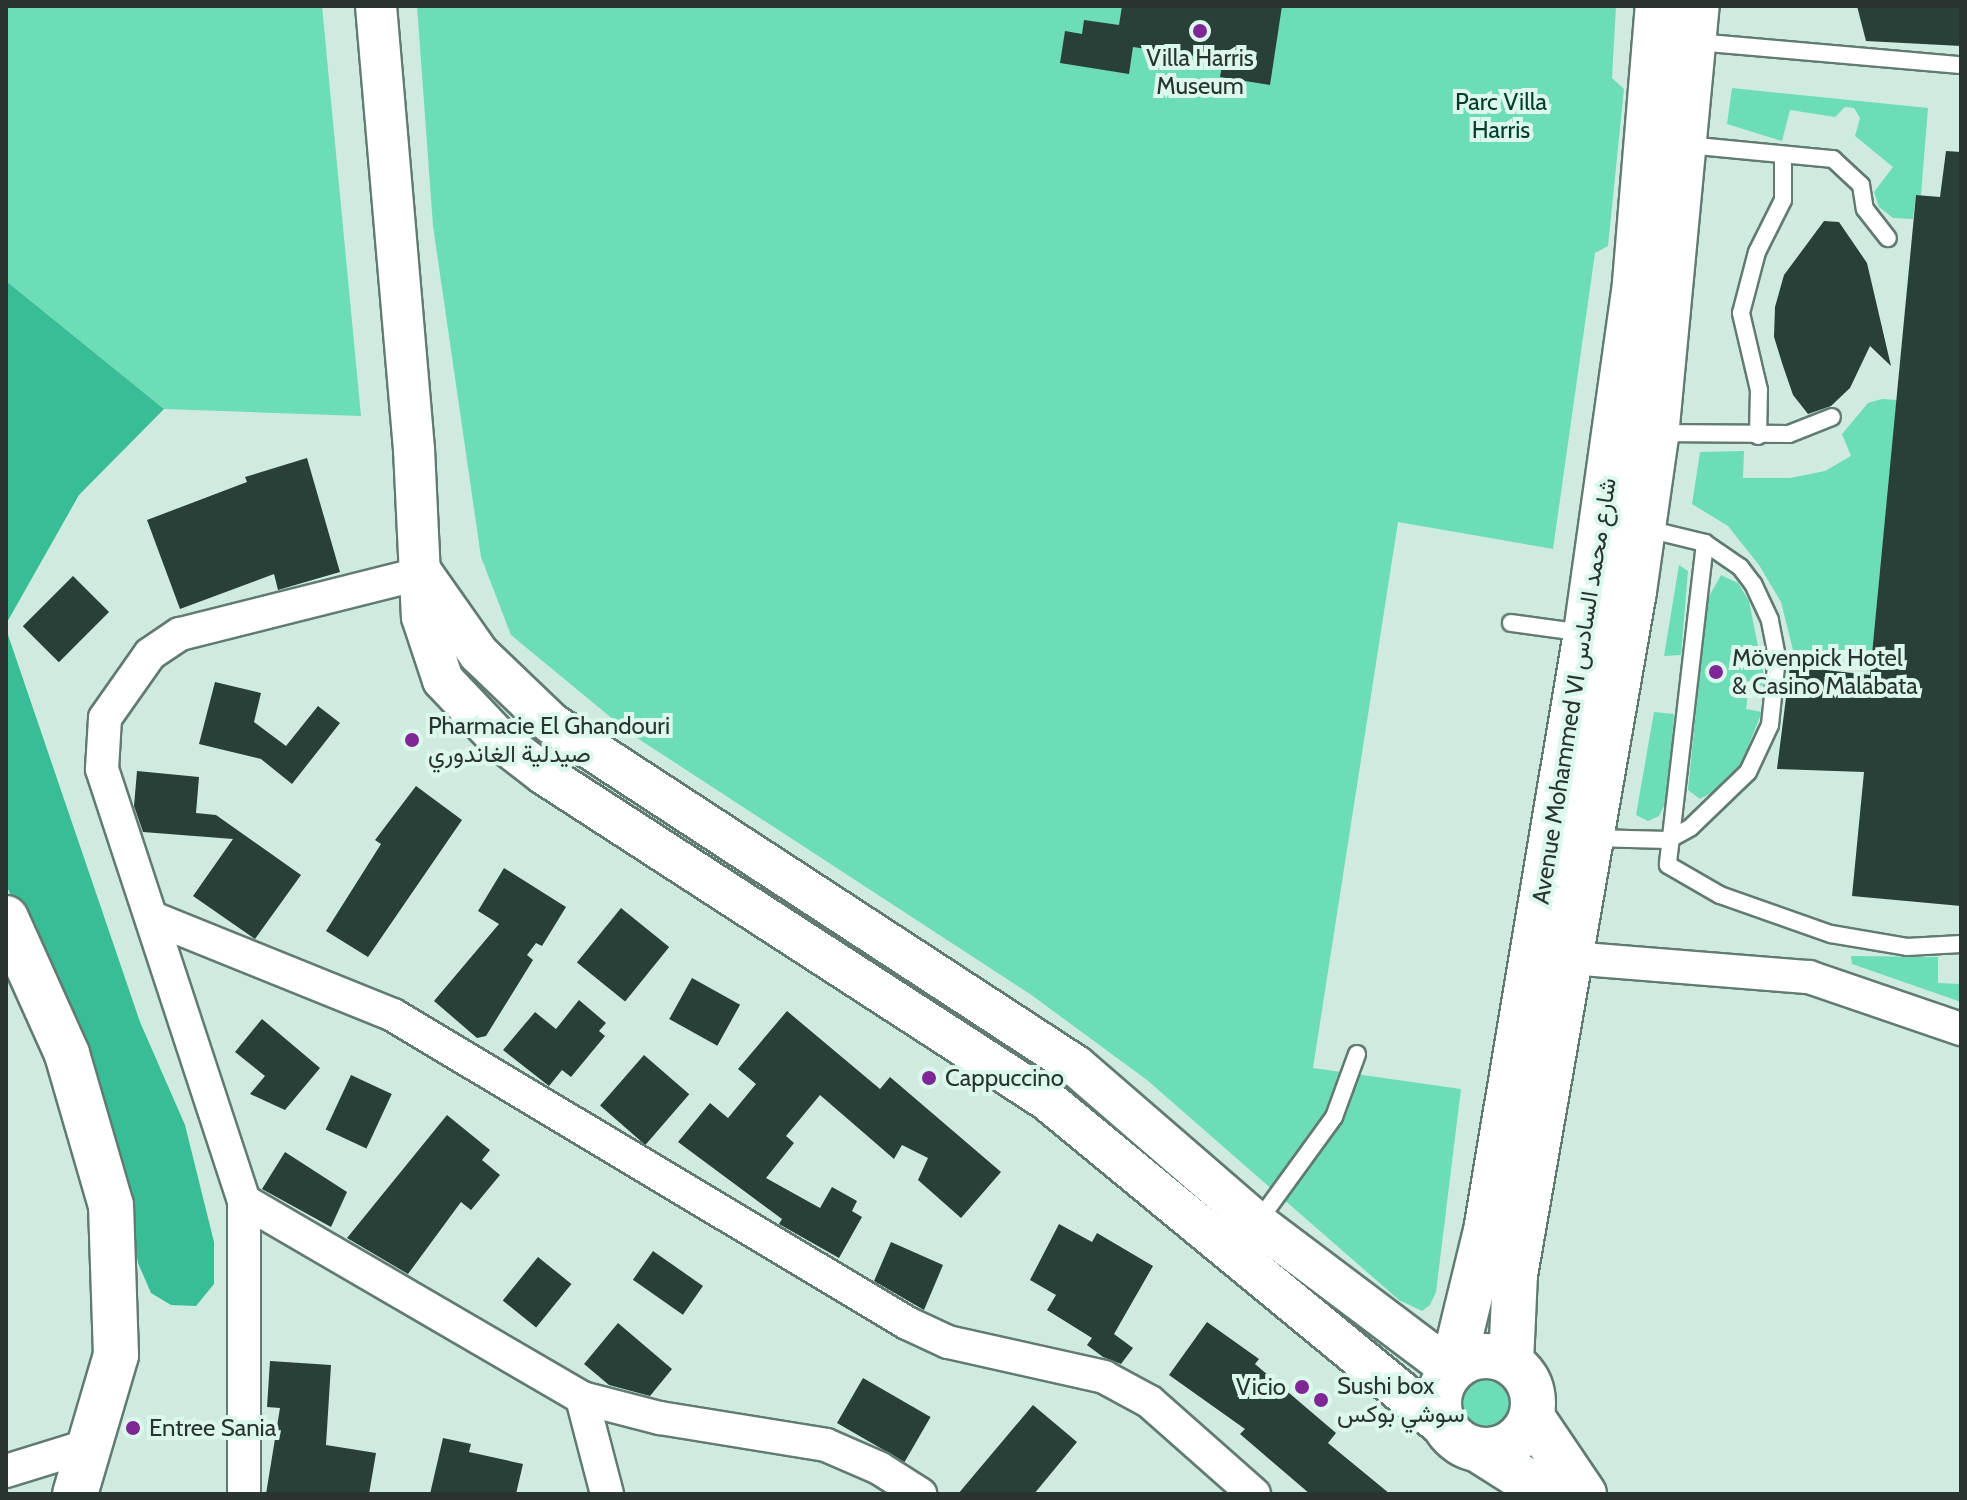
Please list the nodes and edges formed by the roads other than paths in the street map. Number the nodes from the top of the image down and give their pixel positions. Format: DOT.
graph roads {
  1 [pos="376,6"];
  2 [pos="1658,6"];
  3 [pos="1696,24"];
  4 [pos="1961,65"];
  5 [pos="1687,145"];
  6 [pos="1783,155"];
  7 [pos="1888,238"];
  8 [pos="1832,417"];
  9 [pos="1656,433"];
  10 [pos="1758,436"];
  11 [pos="1642,528"];
  12 [pos="1705,543"];
  13 [pos="422,573"];
  14 [pos="1511,623"];
  15 [pos="1586,633"];
  16 [pos="1590,838"];
  17 [pos="1668,840"];
  18 [pos="153,918"];
  19 [pos="10,938"];
  20 [pos="1961,944"];
  21 [pos="1571,958"];
  22 [pos="1961,1029"];
  23 [pos="1357,1054"];
  24 [pos="244,1201"];
  25 [pos="1257,1223"];
  26 [pos="1511,1362"];
  27 [pos="1452,1370"];
  28 [pos="582,1398"];
  29 [pos="1532,1417"];
  30 [pos="1462,1439"];
  31 [pos="93,1444"];
  32 [pos="6,1471"];
  33 [pos="75,1494"];
  34 [pos="244,1494"];
  35 [pos="607,1494"];
  36 [pos="920,1494"];
  37 [pos="1254,1494"];
  38 [pos="1548,1494"];
  39 [pos="1584,1494"];
  1 -- 13 [label="street"];
  2 -- 15 [label="main road, Avenue Mohammed VI شارع محمد السادس"];
  3 -- 4 [label="lane"];
  3 -- 5 [label="main road, Avenue Mohammed VI شارع محمد السادس"];
  5 -- 6 [label="lane"];
  5 -- 9 [label="main road, Avenue Mohammed VI شارع محمد السادس"];
  6 -- 7 [label="lane"];
  6 -- 10 [label="lane"];
  8 -- 10 [label="lane"];
  9 -- 10 [label="lane"];
  9 -- 11 [label="main road, Avenue Mohammed VI شارع محمد السادس"];
  11 -- 12 [label="lane"];
  11 -- 16 [label="main road, Avenue Mohammed VI شارع محمد السادس"];
  12 -- 17 [label="lane"];
  12 -- 17 [label="lane"];
  13 -- 18 [label="street"];
  13 -- 25 [label="street"];
  13 -- 30 [label="street"];
  14 -- 15 [label="lane"];
  15 -- 27 [label="main road, Avenue Mohammed VI شارع محمد السادس"];
  16 -- 17 [label="lane"];
  16 -- 21 [label="main road, Avenue Mohammed VI شارع محمد السادس"];
  17 -- 20 [label="lane"];
  18 -- 24 [label="street"];
  18 -- 37 [label="street"];
  19 -- 31 [label="main road"];
  21 -- 22 [label="street"];
  21 -- 26 [label="main road, Avenue Mohammed VI شارع محمد السادس"];
  23 -- 25 [label="lane"];
  24 -- 28 [label="street"];
  24 -- 34 [label="street"];
  25 -- 27 [label="street"];
  26 -- 27 [label="main road"];
  26 -- 29 [label="main road"];
  27 -- 30 [label="main road"];
  28 -- 35 [label="street"];
  28 -- 36 [label="street"];
  29 -- 30 [label="main road"];
  29 -- 39 [label="main road"];
  30 -- 38 [label="main road"];
  31 -- 32 [label="street"];
  31 -- 33 [label="main road"];
}
